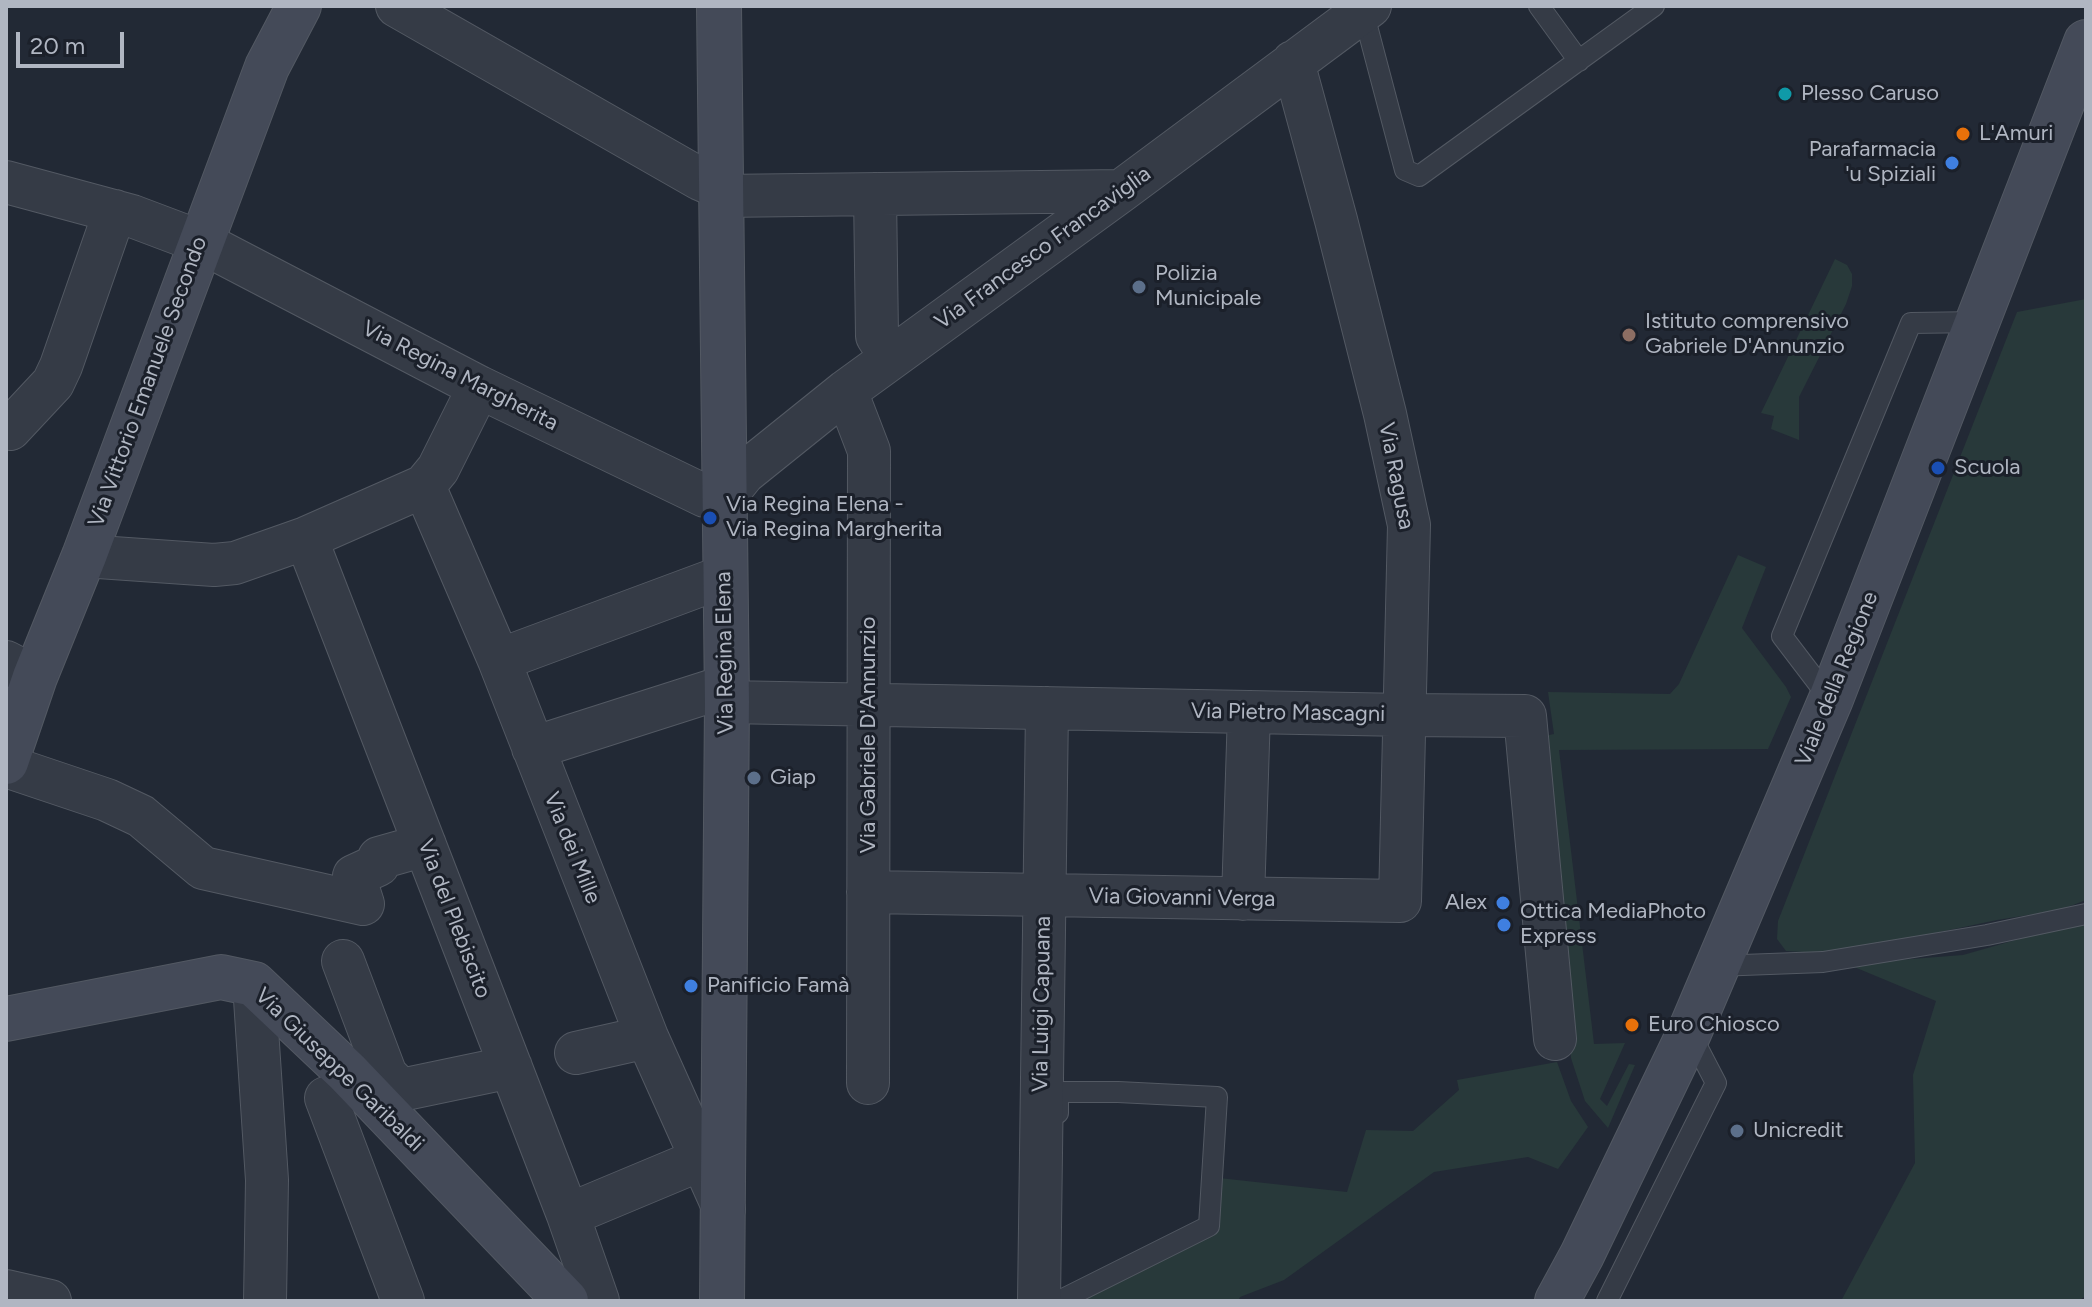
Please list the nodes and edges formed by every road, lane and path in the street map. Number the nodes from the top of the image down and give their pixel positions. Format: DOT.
graph roads {
  1 [pos="299,6"];
  2 [pos="397,6"];
  3 [pos="719,6"];
  4 [pos="1539,6"];
  5 [pos="1654,6"];
  6 [pos="1366,8"];
  7 [pos="2086,42"];
  8 [pos="1579,61"];
  9 [pos="1293,62"];
  10 [pos="6,182"];
  11 [pos="1121,191"];
  12 [pos="721,192"];
  13 [pos="875,194"];
  14 [pos="115,211"];
  15 [pos="201,242"];
  16 [pos="1978,322"];
  17 [pos="891,358"];
  18 [pos="479,387"];
  19 [pos="846,391"];
  20 [pos="6,427"];
  21 [pos="424,486"];
  22 [pos="723,499"];
  23 [pos="306,538"];
  24 [pos="84,556"];
  25 [pos="725,576"];
  26 [pos="499,660"];
  27 [pos="20,669"];
  28 [pos="727,694"];
  29 [pos="1831,699"];
  30 [pos="869,705"];
  31 [pos="1047,708"];
  32 [pos="1249,712"];
  33 [pos="1405,715"];
  34 [pos="533,748"];
  35 [pos="6,764"];
  36 [pos="425,845"];
  37 [pos="868,892"];
  38 [pos="1043,895"];
  39 [pos="1243,899"];
  40 [pos="1400,901"];
  41 [pos="2086,914"];
  42 [pos="343,961"];
  43 [pos="1716,966"];
  44 [pos="254,984"];
  45 [pos="6,1019"];
  46 [pos="1689,1033"];
  47 [pos="647,1037"];
  48 [pos="1555,1039"];
  49 [pos="576,1053"];
  50 [pos="511,1067"];
  51 [pos="868,1083"];
  52 [pos="326,1098"];
  53 [pos="702,1159"];
  54 [pos="724,1209"];
  55 [pos="568,1215"];
  56 [pos="1052,1279"];
  57 [pos="6,1291"];
  58 [pos="50,1301"];
  59 [pos="265,1301"];
  60 [pos="403,1301"];
  61 [pos="566,1301"];
  62 [pos="598,1301"];
  63 [pos="722,1301"];
  64 [pos="1059,1301"];
  65 [pos="1557,1301"];
  66 [pos="1607,1301"];
  1 -- 15 [label="street, Via Vittorio Emanuele Secondo"];
  2 -- 12 [label="street"];
  3 -- 12 [label="street, Via Regina Elena"];
  4 -- 8 [label="lane"];
  5 -- 8 [label="lane"];
  6 -- 8 [label="lane"];
  6 -- 9 [label="street, Via Francesco Francaviglia"];
  7 -- 16 [label="street, Viale della Regione"];
  9 -- 11 [label="street, Via Francesco Francaviglia"];
  9 -- 33 [label="street, Via Ragusa"];
  10 -- 14 [label="street, Via Regina Margherita"];
  11 -- 13 [label="street"];
  11 -- 17 [label="street, Via Francesco Francaviglia"];
  12 -- 13 [label="street"];
  12 -- 22 [label="street, Via Regina Elena"];
  13 -- 17 [label="street"];
  14 -- 15 [label="street, Via Regina Margherita"];
  14 -- 20 [label="street"];
  15 -- 18 [label="street, Via Regina Margherita"];
  15 -- 24 [label="street, Via Vittorio Emanuele Secondo"];
  16 -- 29 [label="street, Viale della Regione"];
  16 -- 29 [label="lane"];
  17 -- 19 [label="street, Via Francesco Francaviglia"];
  18 -- 21 [label="street"];
  18 -- 22 [label="street, Via Regina Margherita"];
  19 -- 22 [label="street, Via Francesco Francaviglia"];
  19 -- 30 [label="street, Via Gabriele D'Annunzio"];
  21 -- 23 [label="street"];
  21 -- 26 [label="street, Via dei Mille"];
  22 -- 25 [label="street, Via Regina Elena"];
  23 -- 24 [label="street"];
  23 -- 36 [label="street, Via del Plebiscito"];
  24 -- 27 [label="street, Via Vittorio Emanuele Secondo"];
  25 -- 26 [label="street"];
  25 -- 28 [label="street, Via Regina Elena"];
  26 -- 34 [label="street, Via dei Mille"];
  27 -- 35 [label="street, Via Vittorio Emanuele Secondo"];
  28 -- 30 [label="street, Via Pietro Mascagni"];
  28 -- 34 [label="street, Via Pietro Mascagni"];
  28 -- 54 [label="street, Via Regina Elena"];
  29 -- 43 [label="street, Viale della Regione"];
  30 -- 31 [label="street, Via Pietro Mascagni"];
  30 -- 37 [label="street, Via Gabriele D'Annunzio"];
  31 -- 32 [label="street, Via Pietro Mascagni"];
  31 -- 38 [label="street, Via Luigi Capuana"];
  32 -- 33 [label="street, Via Pietro Mascagni"];
  32 -- 39 [label="street"];
  33 -- 40 [label="street, Via Ragusa"];
  33 -- 48 [label="street, Via Pietro Mascagni"];
  34 -- 47 [label="street, Via dei Mille"];
  35 -- 36 [label="street"];
  36 -- 50 [label="street, Via del Plebiscito"];
  37 -- 38 [label="street, Via Giovanni Verga"];
  37 -- 51 [label="street, Via Gabriele D'Annunzio"];
  38 -- 39 [label="street, Via Giovanni Verga"];
  38 -- 56 [label="street, Via Luigi Capuana"];
  39 -- 40 [label="street, Via Giovanni Verga"];
  41 -- 43 [label="lane"];
  42 -- 50 [label="street"];
  43 -- 46 [label="street, Viale della Regione"];
  44 -- 45 [label="street, Via Giuseppe Garibaldi"];
  44 -- 59 [label="street"];
  44 -- 61 [label="street, Via Giuseppe Garibaldi"];
  46 -- 65 [label="street, Viale della Regione"];
  46 -- 66 [label="lane"];
  47 -- 49 [label="street"];
  47 -- 53 [label="street, Via dei Mille"];
  50 -- 55 [label="street, Via del Plebiscito"];
  52 -- 60 [label="street"];
  53 -- 54 [label="street, Via dei Mille"];
  53 -- 55 [label="street"];
  54 -- 63 [label="street, Via Regina Elena"];
  55 -- 62 [label="street, Via del Plebiscito"];
  56 -- 64 [label="lane"];
  56 -- 64 [label="lane"];
  57 -- 58 [label="street"];
}
